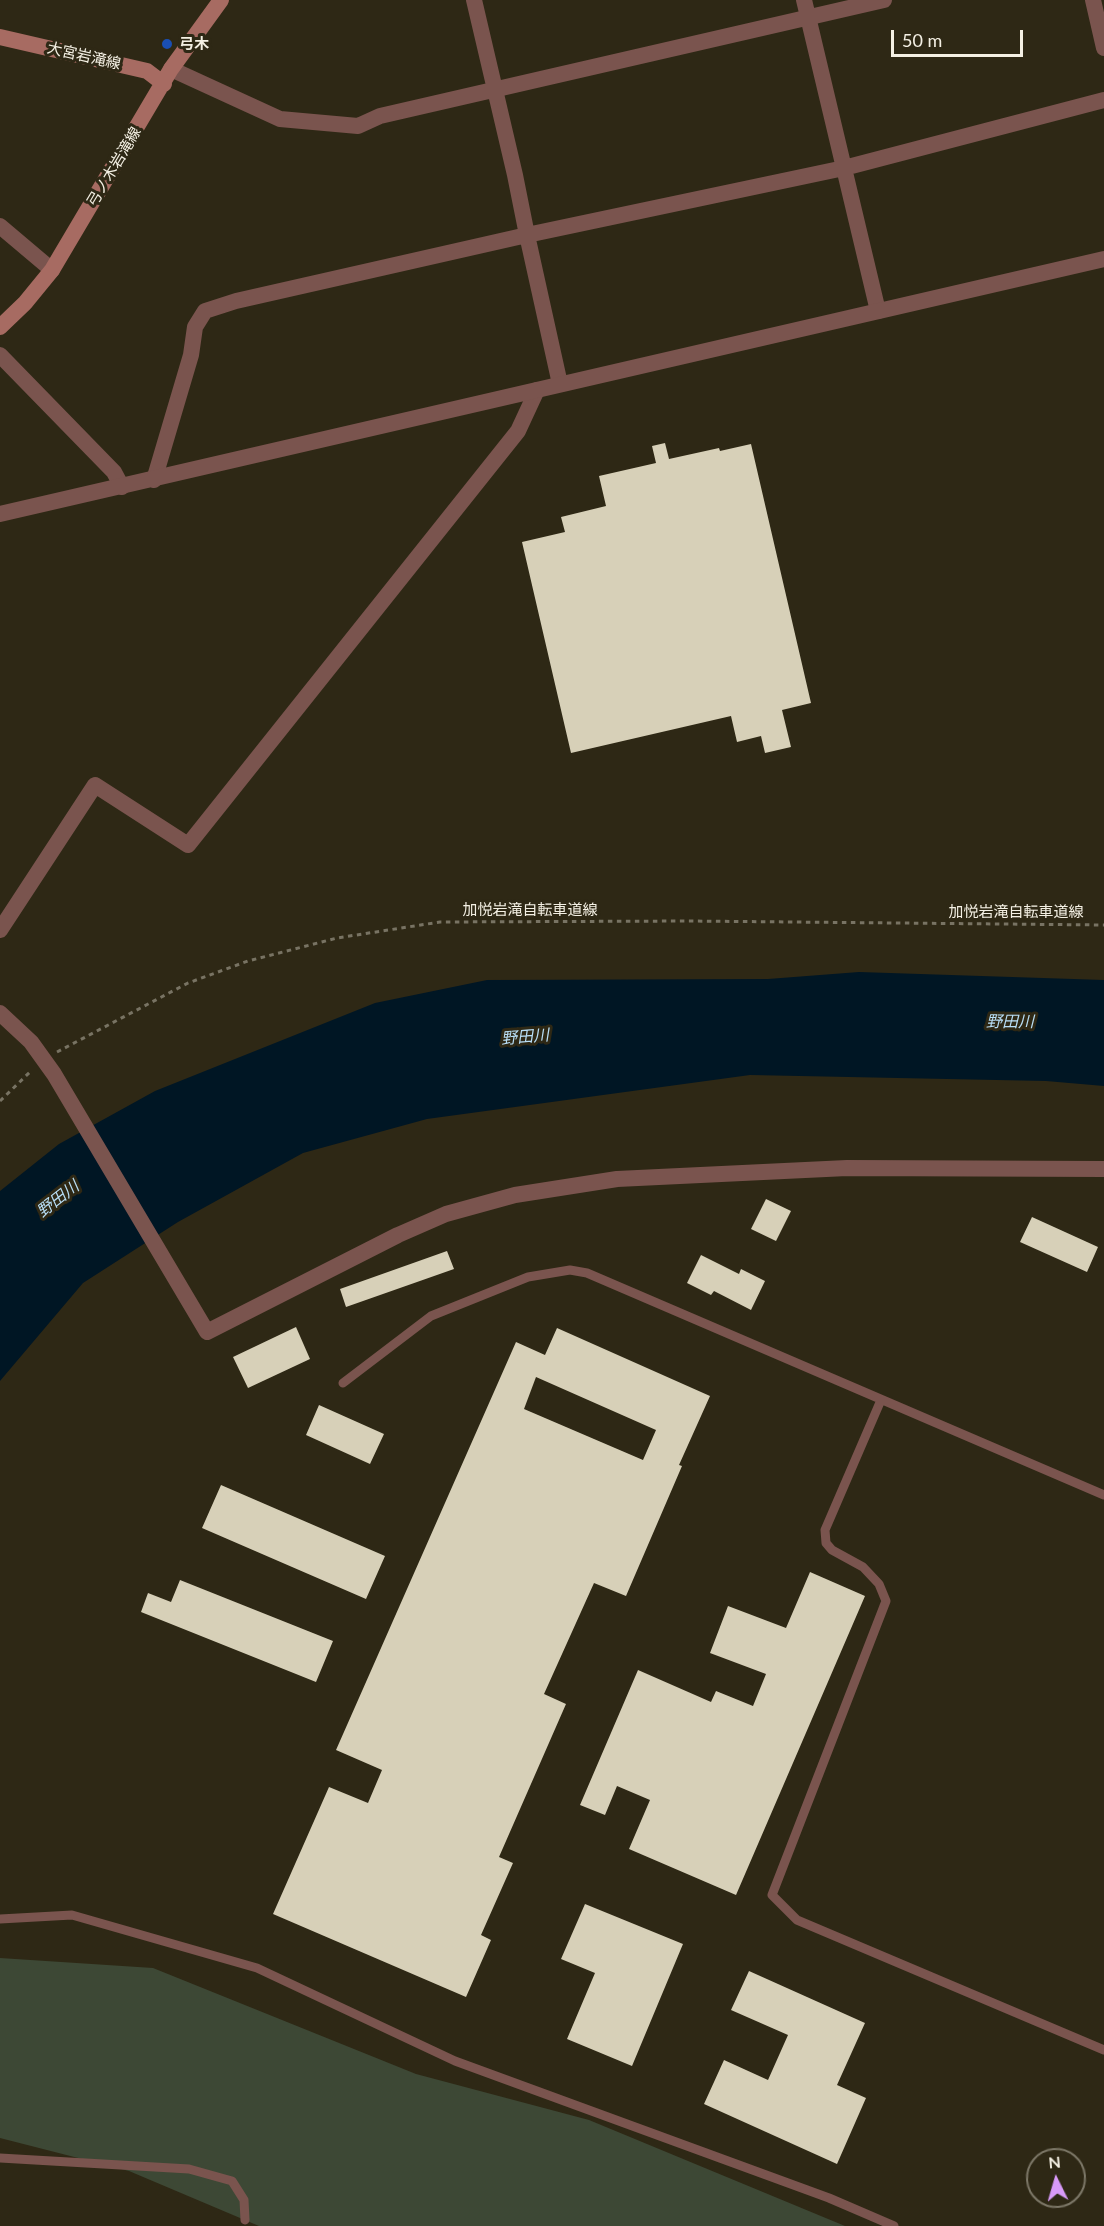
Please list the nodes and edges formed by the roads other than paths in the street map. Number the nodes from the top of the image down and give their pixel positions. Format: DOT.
graph roads {
  1 [pos="220,0"];
  2 [pos="474,0"];
  3 [pos="804,0"];
  4 [pos="884,0"];
  5 [pos="1093,0"];
  6 [pos="808,17"];
  7 [pos="0,37"];
  8 [pos="1104,48"];
  9 [pos="168,76"];
  10 [pos="495,90"];
  11 [pos="1104,100"];
  12 [pos="844,168"];
  13 [pos="0,226"];
  14 [pos="527,235"];
  15 [pos="1104,259"];
  16 [pos="52,270"];
  17 [pos="878,311"];
  18 [pos="0,327"];
  19 [pos="0,355"];
  20 [pos="561,384"];
  21 [pos="537,390"];
  22 [pos="154,480"];
  23 [pos="122,487"];
  24 [pos="0,514"];
  25 [pos="0,930"];
  26 [pos="0,1013"];
  27 [pos="1104,1169"];
  28 [pos="343,1383"];
  29 [pos="881,1400"];
  30 [pos="1104,1495"];
  31 [pos="0,1919"];
  32 [pos="1104,2050"];
  33 [pos="0,2158"];
  34 [pos="245,2220"];
  35 [pos="894,2226"];
  1 -- 9 [label="main road, 弓ノ木岩滝線"];
  2 -- 10 [label="street"];
  3 -- 6 [label="street"];
  4 -- 6 [label="street"];
  5 -- 8 [label="street"];
  6 -- 10 [label="street"];
  6 -- 12 [label="street"];
  7 -- 9 [label="main road, 大宮岩滝線"];
  9 -- 10 [label="street"];
  9 -- 16 [label="main road, 弓ノ木岩滝線"];
  10 -- 14 [label="street"];
  11 -- 12 [label="street"];
  12 -- 14 [label="street"];
  12 -- 17 [label="street"];
  13 -- 16 [label="street"];
  14 -- 20 [label="street"];
  14 -- 22 [label="street"];
  15 -- 17 [label="street"];
  16 -- 18 [label="main road, 弓ノ木岩滝線"];
  17 -- 20 [label="street"];
  19 -- 23 [label="street"];
  20 -- 21 [label="street"];
  21 -- 22 [label="street"];
  21 -- 25 [label="street"];
  22 -- 23 [label="street"];
  23 -- 24 [label="street"];
  26 -- 27 [label="street"];
  28 -- 29 [label="lane"];
  29 -- 30 [label="lane"];
  29 -- 32 [label="lane"];
  31 -- 35 [label="lane"];
  33 -- 34 [label="lane"];
}
